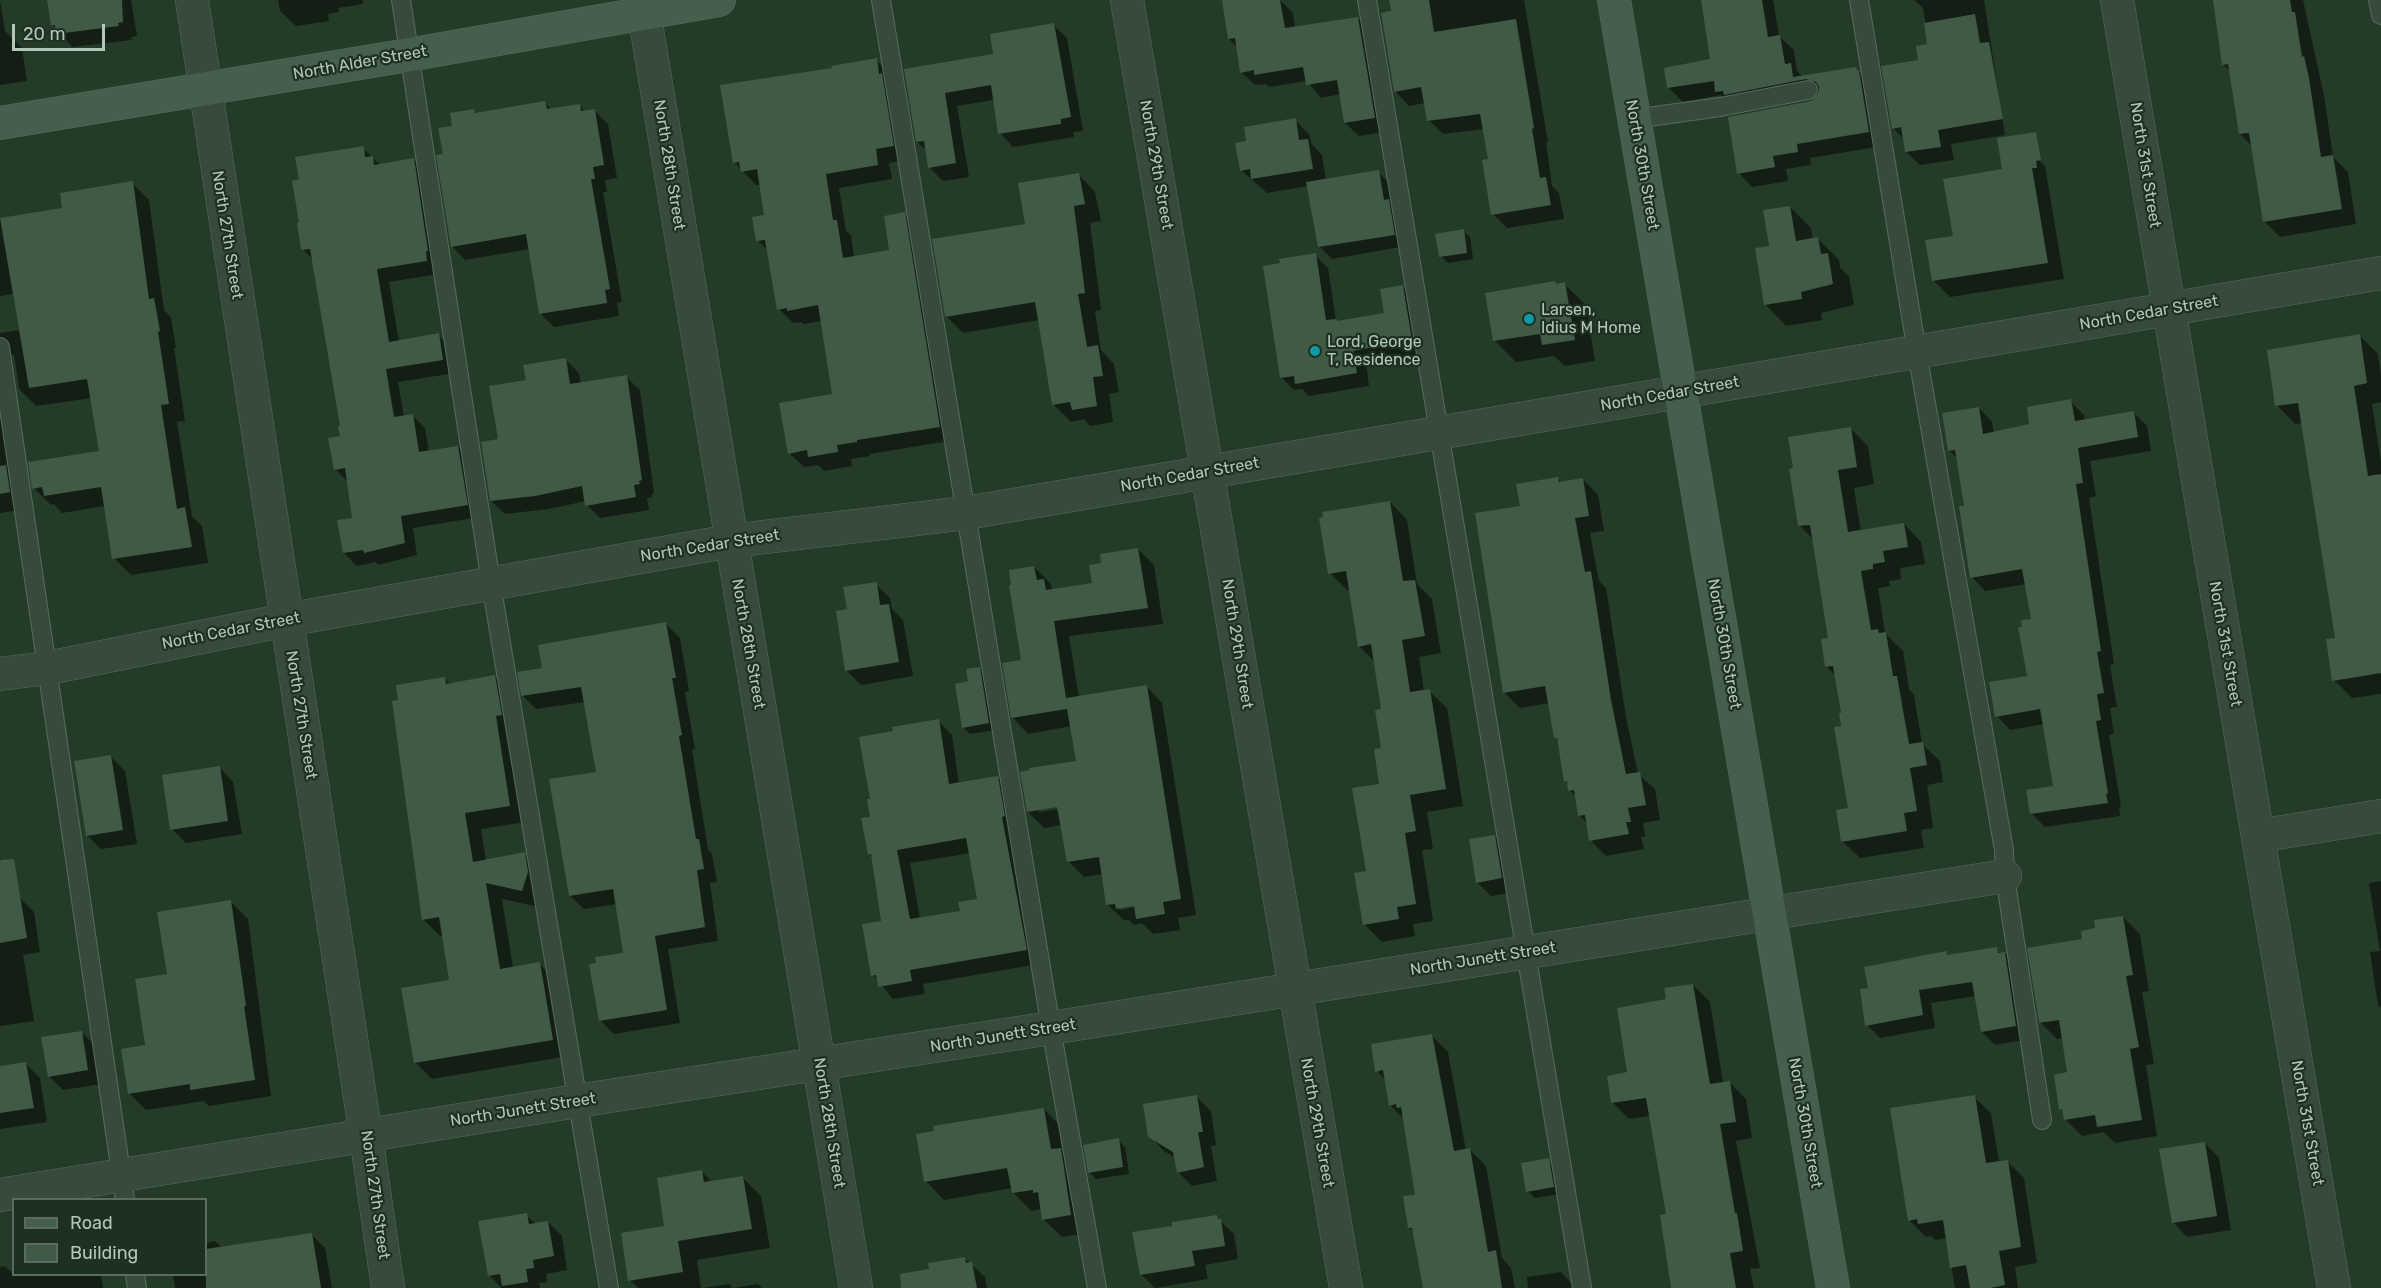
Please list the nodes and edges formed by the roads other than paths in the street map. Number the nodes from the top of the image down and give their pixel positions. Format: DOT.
graph roads {
  1 [pos="192,0"];
  2 [pos="401,0"];
  3 [pos="719,0"];
  4 [pos="881,0"];
  5 [pos="1127,0"];
  6 [pos="1367,0"];
  7 [pos="1614,0"];
  8 [pos="1859,0"];
  9 [pos="2118,0"];
  10 [pos="2378,0"];
  11 [pos="643,6"];
  12 [pos="2381,15"];
  13 [pos="408,55"];
  14 [pos="205,90"];
  15 [pos="1808,90"];
  16 [pos="1634,119"];
  17 [pos="0,123"];
  18 [pos="2381,273"];
  19 [pos="2168,309"];
  20 [pos="0,347"];
  21 [pos="1917,352"];
  22 [pos="1681,392"];
  23 [pos="1440,433"];
  24 [pos="1209,472"];
  25 [pos="966,513"];
  26 [pos="731,541"];
  27 [pos="491,583"];
  28 [pos="286,620"];
  29 [pos="48,668"];
  30 [pos="0,674"];
  31 [pos="2381,816"];
  32 [pos="2258,836"];
  33 [pos="2006,876"];
  34 [pos="1770,914"];
  35 [pos="1526,952"];
  36 [pos="1294,989"];
  37 [pos="1051,1028"];
  38 [pos="819,1064"];
  39 [pos="577,1101"];
  40 [pos="2043,1120"];
  41 [pos="366,1136"];
  42 [pos="123,1187"];
  43 [pos="0,1194"];
  44 [pos="388,1288"];
  45 [pos="609,1288"];
  46 [pos="856,1288"];
  47 [pos="1097,1288"];
  48 [pos="1346,1288"];
  49 [pos="1582,1288"];
  50 [pos="1833,1288"];
  51 [pos="2334,1288"];
  1 -- 14 [label="street, North 27th Street"];
  2 -- 13 [label="lane"];
  3 -- 11 [label="main road, North Alder Street"];
  4 -- 25 [label="lane"];
  5 -- 24 [label="street, North 29th Street"];
  6 -- 23 [label="lane"];
  7 -- 16 [label="main road, North 30th Street"];
  8 -- 21 [label="lane"];
  9 -- 19 [label="street, North 31st Street"];
  10 -- 12 [label="lane"];
  11 -- 13 [label="main road, North Alder Street"];
  11 -- 26 [label="street, North 28th Street"];
  13 -- 14 [label="main road, North Alder Street"];
  13 -- 27 [label="lane"];
  14 -- 17 [label="main road, North Alder Street"];
  14 -- 28 [label="street, North 27th Street"];
  15 -- 16 [label="lane"];
  16 -- 22 [label="main road, North 30th Street"];
  18 -- 19 [label="street, North Cedar Street"];
  19 -- 21 [label="street, North Cedar Street"];
  19 -- 32 [label="street, North 31st Street"];
  20 -- 29 [label="lane"];
  21 -- 22 [label="street, North Cedar Street"];
  21 -- 33 [label="lane"];
  22 -- 23 [label="street, North Cedar Street"];
  22 -- 34 [label="main road, North 30th Street"];
  23 -- 24 [label="street, North Cedar Street"];
  23 -- 35 [label="lane"];
  24 -- 25 [label="street, North Cedar Street"];
  24 -- 36 [label="street, North 29th Street"];
  25 -- 26 [label="street, North Cedar Street"];
  25 -- 37 [label="lane"];
  26 -- 27 [label="street, North Cedar Street"];
  26 -- 38 [label="street, North 28th Street"];
  27 -- 28 [label="street, North Cedar Street"];
  27 -- 39 [label="lane"];
  28 -- 29 [label="street, North Cedar Street"];
  28 -- 41 [label="street, North 27th Street"];
  29 -- 30 [label="street, North Cedar Street"];
  29 -- 42 [label="lane"];
  31 -- 32 [label="street"];
  32 -- 51 [label="street, North 31st Street"];
  33 -- 34 [label="street, North Junett Street"];
  33 -- 40 [label="lane"];
  34 -- 35 [label="street, North Junett Street"];
  34 -- 50 [label="main road, North 30th Street"];
  35 -- 36 [label="street, North Junett Street"];
  35 -- 49 [label="lane"];
  36 -- 37 [label="street, North Junett Street"];
  36 -- 48 [label="street, North 29th Street"];
  37 -- 38 [label="street, North Junett Street"];
  37 -- 47 [label="lane"];
  38 -- 39 [label="street, North Junett Street"];
  38 -- 46 [label="street, North 28th Street"];
  39 -- 41 [label="street, North Junett Street"];
  39 -- 45 [label="lane"];
  41 -- 42 [label="street, North Junett Street"];
  41 -- 44 [label="street, North 27th Street"];
  42 -- 43 [label="street, North Junett Street"];
}
